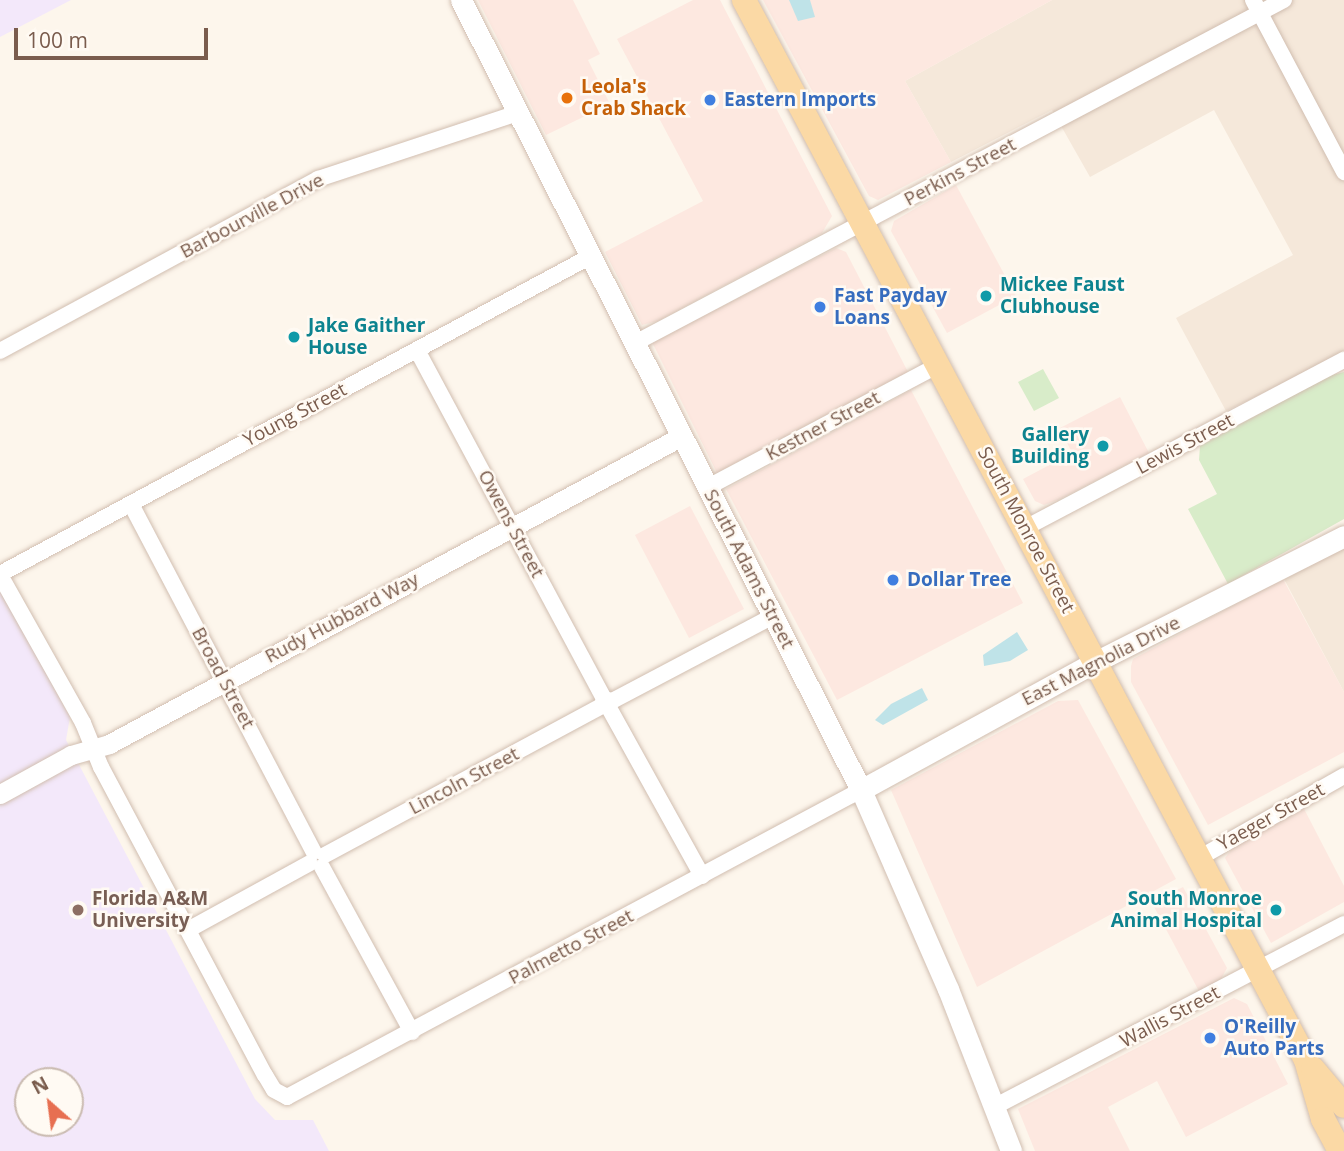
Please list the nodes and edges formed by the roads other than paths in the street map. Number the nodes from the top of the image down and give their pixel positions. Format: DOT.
graph roads {
  1 [pos="461,0"];
  2 [pos="744,0"];
  3 [pos="1284,0"];
  4 [pos="1256,6"];
  5 [pos="517,113"];
  6 [pos="1342,163"];
  7 [pos="863,223"];
  8 [pos="591,256"];
  9 [pos="635,343"];
  10 [pos="417,350"];
  11 [pos="0,351"];
  12 [pos="1344,360"];
  13 [pos="939,365"];
  14 [pos="682,436"];
  15 [pos="708,487"];
  16 [pos="131,504"];
  17 [pos="512,527"];
  18 [pos="1025,528"];
  19 [pos="1344,536"];
  20 [pos="0,575"];
  21 [pos="772,616"];
  22 [pos="1095,662"];
  23 [pos="225,681"];
  24 [pos="607,703"];
  25 [pos="93,748"];
  26 [pos="1344,776"];
  27 [pos="861,790"];
  28 [pos="0,794"];
  29 [pos="1199,858"];
  30 [pos="318,859"];
  31 [pos="702,876"];
  32 [pos="1344,925"];
  33 [pos="188,930"];
  34 [pos="1258,970"];
  35 [pos="412,1032"];
  36 [pos="1306,1060"];
  37 [pos="1344,1106"];
  38 [pos="994,1107"];
  39 [pos="1011,1151"];
  40 [pos="1340,1151"];
  1 -- 5 [label="main road, South Adams Street"];
  2 -- 7 [label="main road, South Monroe Street"];
  3 -- 4 [label="street, Perkins Street"];
  4 -- 6 [label="street"];
  4 -- 7 [label="street, Perkins Street"];
  5 -- 8 [label="main road, South Adams Street"];
  5 -- 11 [label="street, Barbourville Drive"];
  7 -- 9 [label="street, Perkins Street"];
  7 -- 13 [label="main road, South Monroe Street"];
  8 -- 9 [label="main road, South Adams Street"];
  8 -- 10 [label="street, Young Street"];
  9 -- 14 [label="main road, South Adams Street"];
  10 -- 16 [label="street, Young Street"];
  10 -- 17 [label="street, Owens Street"];
  12 -- 18 [label="street, Lewis Street"];
  13 -- 15 [label="street, Kestner Street"];
  13 -- 18 [label="main road, South Monroe Street"];
  14 -- 15 [label="main road, South Adams Street"];
  14 -- 17 [label="street, Rudy Hubbard Way"];
  15 -- 21 [label="main road, South Adams Street"];
  16 -- 20 [label="street, Young Street"];
  16 -- 23 [label="street, Broad Street"];
  17 -- 23 [label="street, Rudy Hubbard Way"];
  17 -- 24 [label="street, Owens Street"];
  18 -- 22 [label="main road, South Monroe Street"];
  19 -- 22 [label="main road, East Magnolia Drive"];
  20 -- 25 [label="street"];
  21 -- 24 [label="street, Lincoln Street"];
  21 -- 27 [label="main road, South Adams Street"];
  22 -- 27 [label="main road, East Magnolia Drive"];
  22 -- 29 [label="main road, South Monroe Street"];
  23 -- 25 [label="street, Rudy Hubbard Way"];
  23 -- 30 [label="street, Broad Street"];
  24 -- 30 [label="street, Lincoln Street"];
  24 -- 31 [label="street, Owens Street"];
  25 -- 28 [label="street, Rudy Hubbard Way"];
  25 -- 33 [label="street"];
  26 -- 29 [label="street, Yaeger Street"];
  27 -- 31 [label="street, Palmetto Street"];
  27 -- 38 [label="main road, South Adams Street"];
  29 -- 34 [label="main road, South Monroe Street"];
  30 -- 33 [label="street, Lincoln Street"];
  30 -- 35 [label="street, Broad Street"];
  31 -- 35 [label="street, Palmetto Street"];
  32 -- 34 [label="street, Wallis Street"];
  33 -- 35 [label="street, Palmetto Street"];
  34 -- 36 [label="main road, South Monroe Street"];
  34 -- 38 [label="street, Wallis Street"];
  36 -- 37 [label="main road, South Monroe Street"];
  36 -- 40 [label="main road, South Monroe Street"];
  38 -- 39 [label="main road, South Adams Street"];
}
